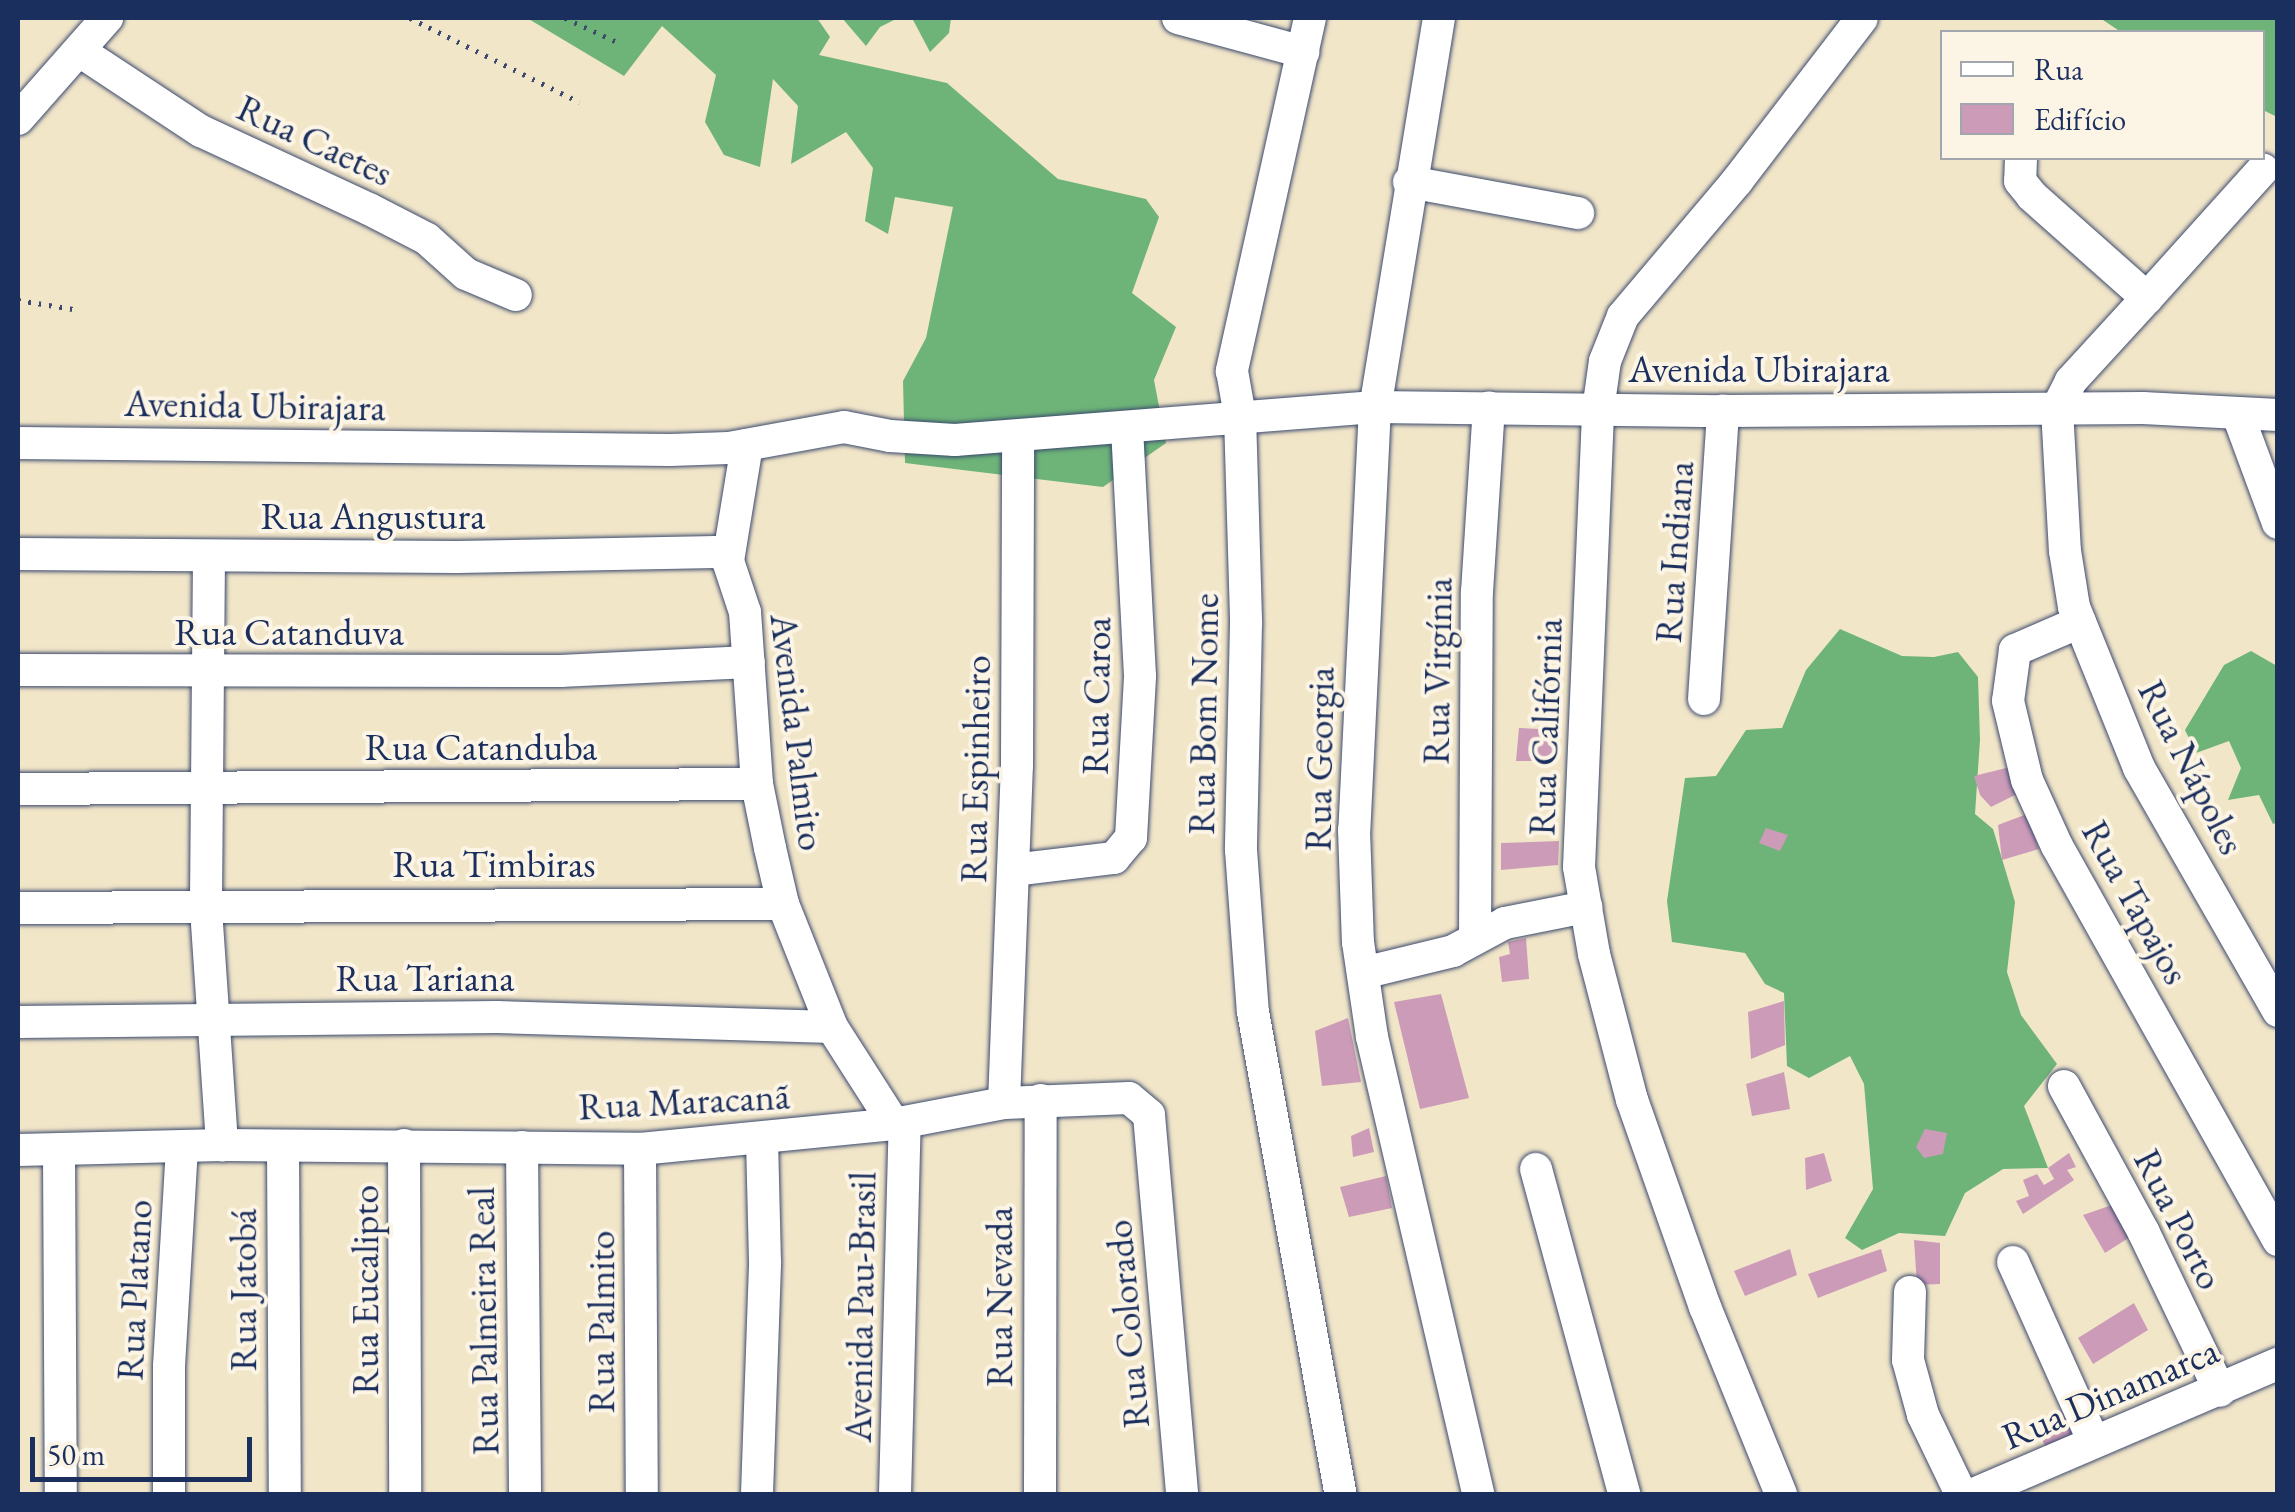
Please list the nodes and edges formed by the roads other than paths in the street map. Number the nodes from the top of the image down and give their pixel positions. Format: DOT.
graph roads {
  1 [pos="107,18"];
  2 [pos="1178,18"];
  3 [pos="1310,18"];
  4 [pos="1439,18"];
  5 [pos="1862,18"];
  6 [pos="81,52"];
  7 [pos="1302,52"];
  8 [pos="18,119"];
  9 [pos="2021,160"];
  10 [pos="2263,168"];
  11 [pos="1408,182"];
  12 [pos="1578,212"];
  13 [pos="516,295"];
  14 [pos="2147,298"];
  15 [pos="1375,407"];
  16 [pos="1489,407"];
  17 [pos="2057,409"];
  18 [pos="1598,410"];
  19 [pos="1723,411"];
  20 [pos="2238,415"];
  21 [pos="2278,415"];
  22 [pos="1240,416"];
  23 [pos="1127,428"];
  24 [pos="1018,436"];
  25 [pos="18,443"];
  26 [pos="747,446"];
  27 [pos="2278,523"];
  28 [pos="728,552"];
  29 [pos="18,554"];
  30 [pos="209,556"];
  31 [pos="2077,615"];
  32 [pos="749,662"];
  33 [pos="18,670"];
  34 [pos="208,672"];
  35 [pos="1704,699"];
  36 [pos="757,784"];
  37 [pos="205,788"];
  38 [pos="18,790"];
  39 [pos="1014,870"];
  40 [pos="783,904"];
  41 [pos="1586,907"];
  42 [pos="18,908"];
  43 [pos="206,909"];
  44 [pos="1475,936"];
  45 [pos="1363,973"];
  46 [pos="2278,1011"];
  47 [pos="212,1018"];
  48 [pos="18,1022"];
  49 [pos="832,1028"];
  50 [pos="2064,1086"];
  51 [pos="1041,1100"];
  52 [pos="1004,1103"];
  53 [pos="900,1123"];
  54 [pos="762,1138"];
  55 [pos="222,1145"];
  56 [pos="404,1145"];
  57 [pos="283,1146"];
  58 [pos="522,1146"];
  59 [pos="1152,1146"];
  60 [pos="640,1148"];
  61 [pos="182,1149"];
  62 [pos="18,1150"];
  63 [pos="59,1151"];
  64 [pos="1536,1169"];
  65 [pos="2278,1240"];
  66 [pos="2013,1262"];
  67 [pos="1910,1292"];
  68 [pos="2278,1364"];
  69 [pos="2220,1390"];
  70 [pos="2094,1442"];
  71 [pos="61,1494"];
  72 [pos="169,1494"];
  73 [pos="286,1494"];
  74 [pos="406,1494"];
  75 [pos="525,1494"];
  76 [pos="642,1494"];
  77 [pos="757,1494"];
  78 [pos="895,1494"];
  79 [pos="1040,1494"];
  80 [pos="1182,1494"];
  81 [pos="1341,1494"];
  82 [pos="1478,1494"];
  83 [pos="1624,1494"];
  84 [pos="1781,1494"];
  85 [pos="1961,1494"];
  86 [pos="1974,1494"];
  1 -- 6 [label="street"];
  2 -- 7 [label="street"];
  3 -- 7 [label="street, Rua Bom Nome"];
  4 -- 11 [label="street, Rua Georgia"];
  5 -- 18 [label="street, Rua Califórnia"];
  6 -- 8 [label="street"];
  6 -- 13 [label="street, Rua Caetes"];
  7 -- 22 [label="street, Rua Bom Nome"];
  9 -- 14 [label="street"];
  10 -- 14 [label="street"];
  11 -- 12 [label="street"];
  11 -- 15 [label="street, Rua Georgia"];
  14 -- 17 [label="street"];
  15 -- 16 [label="street, Avenida Ubirajara"];
  15 -- 22 [label="street, Avenida Ubirajara"];
  15 -- 45 [label="street, Rua Georgia"];
  16 -- 18 [label="street, Avenida Ubirajara"];
  16 -- 44 [label="street, Rua Virgínia"];
  17 -- 19 [label="street, Avenida Ubirajara"];
  17 -- 20 [label="street, Avenida Ubirajara"];
  17 -- 31 [label="street, Rua Nápoles"];
  18 -- 19 [label="street, Avenida Ubirajara"];
  18 -- 41 [label="street, Rua Califórnia"];
  19 -- 35 [label="street, Rua Indiana"];
  20 -- 21 [label="street, Avenida Ubirajara"];
  20 -- 27 [label="street"];
  22 -- 23 [label="street, Avenida Ubirajara"];
  22 -- 81 [label="street, Rua Bom Nome"];
  23 -- 24 [label="street, Avenida Ubirajara"];
  23 -- 39 [label="street, Rua Caroa"];
  24 -- 26 [label="street, Avenida Ubirajara"];
  24 -- 39 [label="street, Rua Espinheiro"];
  25 -- 26 [label="street, Avenida Ubirajara"];
  26 -- 28 [label="street, Avenida Palmito"];
  28 -- 30 [label="street, Rua Angustura"];
  28 -- 32 [label="street, Avenida Palmito"];
  29 -- 30 [label="street, Rua Angustura"];
  30 -- 34 [label="street"];
  31 -- 46 [label="street, Rua Nápoles"];
  31 -- 65 [label="street, Rua Tapajos"];
  32 -- 34 [label="street, Rua Catanduva"];
  32 -- 36 [label="street, Avenida Palmito"];
  33 -- 34 [label="street, Rua Catanduva"];
  34 -- 37 [label="street"];
  36 -- 37 [label="street, Rua Catanduba"];
  36 -- 40 [label="street, Avenida Palmito"];
  37 -- 38 [label="street, Rua Catanduba"];
  37 -- 43 [label="street"];
  39 -- 52 [label="street, Rua Espinheiro"];
  40 -- 43 [label="street, Rua Timbiras"];
  40 -- 49 [label="street, Avenida Palmito"];
  41 -- 44 [label="street"];
  41 -- 84 [label="street, Rua Califórnia"];
  42 -- 43 [label="street, Rua Timbiras"];
  43 -- 47 [label="street"];
  44 -- 45 [label="street"];
  45 -- 82 [label="street, Rua Georgia"];
  47 -- 48 [label="street, Rua Tariana"];
  47 -- 49 [label="street, Rua Tariana"];
  47 -- 55 [label="street"];
  49 -- 53 [label="street, Avenida Palmito"];
  50 -- 69 [label="street, Rua Porto"];
  51 -- 52 [label="street, Rua Maracanã"];
  51 -- 59 [label="street, Rua Maracanã"];
  51 -- 79 [label="street, Rua Nevada"];
  52 -- 53 [label="street, Rua Maracanã"];
  53 -- 54 [label="street, Rua Maracanã"];
  53 -- 78 [label="street, Avenida Pau-Brasil"];
  54 -- 60 [label="street, Rua Maracanã"];
  54 -- 77 [label="street"];
  55 -- 57 [label="street, Rua Maracanã"];
  55 -- 61 [label="street, Rua Maracanã"];
  56 -- 57 [label="street, Rua Maracanã"];
  56 -- 58 [label="street, Rua Maracanã"];
  56 -- 74 [label="street, Rua Eucalipto"];
  57 -- 73 [label="street, Rua Jatobá"];
  58 -- 60 [label="street, Rua Maracanã"];
  58 -- 75 [label="street, Rua Palmeira Real"];
  59 -- 80 [label="street, Rua Colorado"];
  60 -- 76 [label="street, Rua Palmito"];
  61 -- 63 [label="street, Rua Maracanã"];
  61 -- 72 [label="street, Rua Platano"];
  62 -- 63 [label="street, Rua Maracanã"];
  63 -- 71 [label="street"];
  64 -- 83 [label="street"];
  66 -- 70 [label="street"];
  67 -- 85 [label="street"];
  68 -- 69 [label="street, Rua Dinamarca"];
  69 -- 70 [label="street, Rua Dinamarca"];
  70 -- 86 [label="street, Rua Dinamarca"];
}
